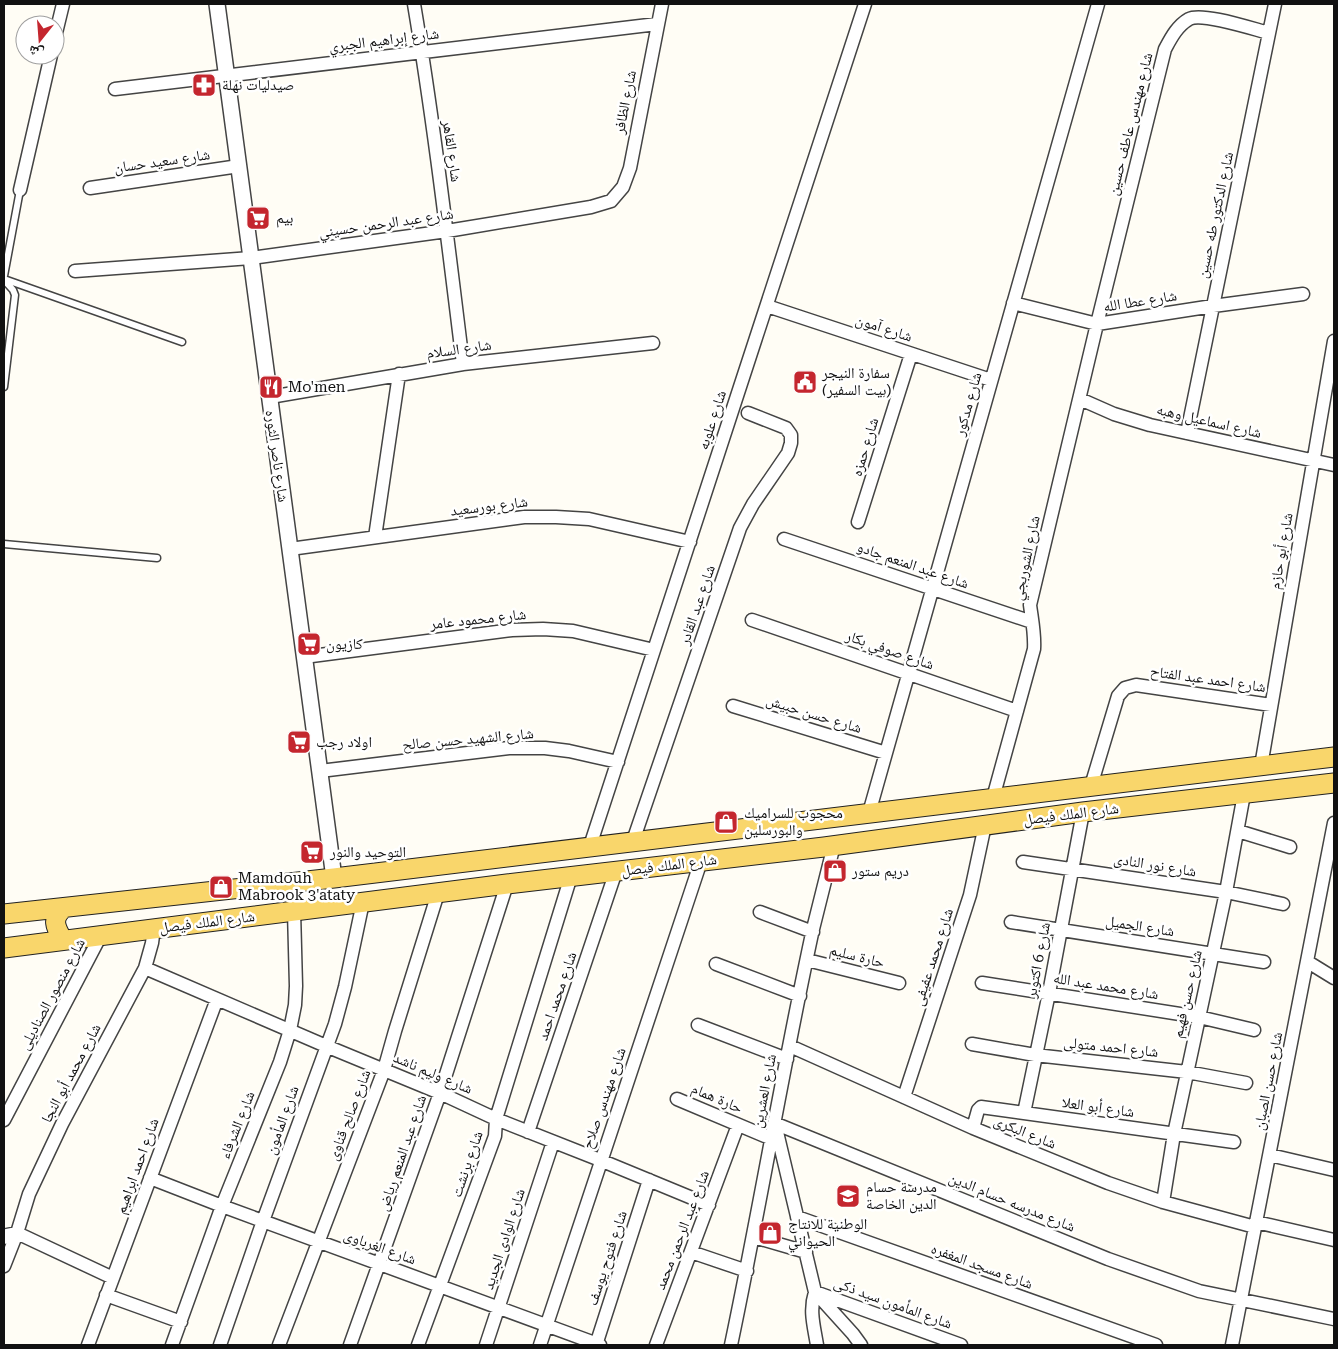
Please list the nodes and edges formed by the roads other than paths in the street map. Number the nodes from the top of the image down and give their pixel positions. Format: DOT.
graph roads {
  1 [pos="217,4"];
  2 [pos="414,4"];
  3 [pos="662,4"];
  4 [pos="865,4"];
  5 [pos="1098,4"];
  6 [pos="1275,4"];
  7 [pos="657,24"];
  8 [pos="1269,33"];
  9 [pos="422,52"];
  10 [pos="49,65"];
  11 [pos="226,76"];
  12 [pos="115,89"];
  13 [pos="239,166"];
  14 [pos="90,188"];
  15 [pos="20,190"];
  16 [pos="611,201"];
  17 [pos="447,231"];
  18 [pos="4,233"];
  19 [pos="12,234"];
  20 [pos="251,258"];
  21 [pos="75,271"];
  22 [pos="4,278"];
  23 [pos="1303,294"];
  24 [pos="1013,303"];
  25 [pos="766,306"];
  26 [pos="1213,306"];
  27 [pos="1097,324"];
  28 [pos="1334,341"];
  29 [pos="182,342"];
  30 [pos="653,343"];
  31 [pos="911,354"];
  32 [pos="463,364"];
  33 [pos="399,374"];
  34 [pos="991,380"];
  35 [pos="4,387"];
  36 [pos="270,397"];
  37 [pos="1080,399"];
  38 [pos="748,414"];
  39 [pos="1187,433"];
  40 [pos="1313,461"];
  41 [pos="1334,465"];
  42 [pos="858,522"];
  43 [pos="375,537"];
  44 [pos="784,539"];
  45 [pos="690,542"];
  46 [pos="4,544"];
  47 [pos="290,549"];
  48 [pos="157,558"];
  49 [pos="933,589"];
  50 [pos="752,620"];
  51 [pos="1032,622"];
  52 [pos="654,650"];
  53 [pos="304,657"];
  54 [pos="908,674"];
  55 [pos="1271,705"];
  56 [pos="733,706"];
  57 [pos="1017,711"];
  58 [pos="886,753"];
  59 [pos="1334,757"];
  60 [pos="618,762"];
  61 [pos="1261,766"];
  62 [pos="320,771"];
  63 [pos="1334,783"];
  64 [pos="1091,786"];
  65 [pos="1244,794"];
  66 [pos="993,798"];
  67 [pos="1083,812"];
  68 [pos="869,813"];
  69 [pos="1334,823"];
  70 [pos="985,826"];
  71 [pos="1238,832"];
  72 [pos="633,841"];
  73 [pos="834,844"];
  74 [pos="590,846"];
  75 [pos="1290,847"];
  76 [pos="701,861"];
  77 [pos="1023,862"];
  78 [pos="1072,869"];
  79 [pos="616,871"];
  80 [pos="571,876"];
  81 [pos="334,878"];
  82 [pos="507,884"];
  83 [pos="1226,892"];
  84 [pos="438,893"];
  85 [pos="363,902"];
  86 [pos="1283,904"];
  87 [pos="64,908"];
  88 [pos="294,911"];
  89 [pos="760,912"];
  90 [pos="8,914"];
  91 [pos="1012,922"];
  92 [pos="154,928"];
  93 [pos="1061,930"];
  94 [pos="813,932"];
  95 [pos="101,935"];
  96 [pos="63,940"];
  97 [pos="9,947"];
  98 [pos="1213,954"];
  99 [pos="807,960"];
  100 [pos="1264,962"];
  101 [pos="1308,962"];
  102 [pos="716,964"];
  103 [pos="144,968"];
  104 [pos="1334,978"];
  105 [pos="899,983"];
  106 [pos="982,983"];
  107 [pos="1049,993"];
  108 [pos="800,996"];
  109 [pos="217,999"];
  110 [pos="1199,1017"];
  111 [pos="698,1025"];
  112 [pos="290,1030"];
  113 [pos="1254,1030"];
  114 [pos="972,1044"];
  115 [pos="326,1046"];
  116 [pos="790,1046"];
  117 [pos="1035,1055"];
  118 [pos="787,1060"];
  119 [pos="384,1070"];
  120 [pos="1186,1072"];
  121 [pos="1246,1083"];
  122 [pos="440,1093"];
  123 [pos="904,1097"];
  124 [pos="677,1099"];
  125 [pos="1024,1113"];
  126 [pos="496,1119"];
  127 [pos="4,1120"];
  128 [pos="774,1123"];
  129 [pos="738,1125"];
  130 [pos="974,1128"];
  131 [pos="528,1132"];
  132 [pos="1174,1134"];
  133 [pos="772,1139"];
  134 [pos="553,1142"];
  135 [pos="1234,1142"];
  136 [pos="1270,1155"];
  137 [pos="600,1160"];
  138 [pos="1334,1170"];
  139 [pos="150,1178"];
  140 [pos="649,1180"];
  141 [pos="1163,1202"];
  142 [pos="709,1205"];
  143 [pos="222,1206"];
  144 [pos="797,1217"];
  145 [pos="263,1221"];
  146 [pos="1256,1225"];
  147 [pos="17,1233"];
  148 [pos="754,1236"];
  149 [pos="4,1238"];
  150 [pos="1334,1240"];
  151 [pos="318,1241"];
  152 [pos="691,1252"];
  153 [pos="806,1252"];
  154 [pos="380,1264"];
  155 [pos="4,1266"];
  156 [pos="747,1271"];
  157 [pos="113,1278"];
  158 [pos="440,1286"];
  159 [pos="815,1292"];
  160 [pos="106,1295"];
  161 [pos="1241,1300"];
  162 [pos="499,1308"];
  163 [pos="1334,1320"];
  164 [pos="180,1322"];
  165 [pos="546,1325"];
  166 [pos="88,1345"];
  167 [pos="172,1345"];
  168 [pos="220,1345"];
  169 [pos="279,1345"];
  170 [pos="350,1345"];
  171 [pos="418,1345"];
  172 [pos="486,1345"];
  173 [pos="540,1345"];
  174 [pos="597,1345"];
  175 [pos="656,1345"];
  176 [pos="732,1345"];
  177 [pos="817,1345"];
  178 [pos="861,1345"];
  179 [pos="961,1345"];
  180 [pos="1156,1345"];
  181 [pos="1232,1345"];
  1 -- 11 [label="street, شارع ناصر الثوره"];
  2 -- 9 [label="street, شارع القاهر"];
  3 -- 7 [label="street, شارع الظافر"];
  4 -- 25 [label="street, شارع علوبه"];
  5 -- 24 [label="street, شارع مدكور"];
  6 -- 8 [label="street, شارع الدكتور طه حسين"];
  7 -- 9 [label="street, شارع إبراهيم الجبري"];
  7 -- 16 [label="street, شارع الظافر"];
  8 -- 26 [label="street, شارع الدكتور طه حسين"];
  8 -- 27 [label="street, شارع مهندس عاطف حسين"];
  9 -- 11 [label="street, شارع إبراهيم الجبري"];
  9 -- 17 [label="street, شارع القاهر"];
  10 -- 15 [label="street"];
  11 -- 12 [label="street, شارع إبراهيم الجبري"];
  11 -- 13 [label="street, شارع ناصر الثوره"];
  13 -- 14 [label="street, شارع سعيد حسان"];
  13 -- 20 [label="street, شارع ناصر الثوره"];
  15 -- 19 [label="lane"];
  16 -- 17 [label="street, شارع عبد الرحمن حسيني"];
  17 -- 20 [label="street, شارع عبد الرحمن حسيني"];
  17 -- 32 [label="street, شارع القاهر"];
  18 -- 19 [label="lane"];
  19 -- 22 [label="lane"];
  20 -- 21 [label="street, شارع عبد الرحمن حسيني"];
  20 -- 36 [label="street, شارع ناصر الثوره"];
  22 -- 29 [label="lane"];
  22 -- 35 [label="lane"];
  23 -- 26 [label="street, شارع عطا الله"];
  24 -- 27 [label="street, شارع عطا الله"];
  24 -- 34 [label="street, شارع مدكور"];
  25 -- 31 [label="street, شارع آمون"];
  25 -- 45 [label="street, شارع علوبه"];
  26 -- 27 [label="street, شارع عطا الله"];
  26 -- 39 [label="street, شارع الدكتور طه حسين"];
  27 -- 37 [label="street, شارع الشوربجي"];
  28 -- 40 [label="street, شارع أبو حازم"];
  30 -- 32 [label="street, شارع السلام"];
  31 -- 34 [label="street, شارع آمون"];
  31 -- 42 [label="street, شارع حمزه"];
  32 -- 33 [label="street, شارع السلام"];
  33 -- 36 [label="street, شارع السلام"];
  33 -- 43 [label="street"];
  34 -- 49 [label="street, شارع مدكور"];
  36 -- 47 [label="street, شارع ناصر الثوره"];
  37 -- 39 [label="street, شارع اسماعيل وهبه"];
  37 -- 51 [label="street, شارع الشوربجي"];
  38 -- 72 [label="street, شارع عبد القادر"];
  39 -- 40 [label="street, شارع اسماعيل وهبه"];
  40 -- 41 [label="street, شارع اسماعيل وهبه"];
  40 -- 55 [label="street, شارع أبو حازم"];
  43 -- 45 [label="street, شارع بورسعيد"];
  43 -- 47 [label="street, شارع بورسعيد"];
  44 -- 49 [label="street, شارع عبد المنعم جادو"];
  45 -- 52 [label="street, شارع علوبه"];
  46 -- 48 [label="lane"];
  47 -- 53 [label="street, شارع ناصر الثوره"];
  49 -- 51 [label="street, شارع عبد المنعم جادو"];
  49 -- 54 [label="street, شارع مدكور"];
  50 -- 54 [label="street, شارع صوفي بكار"];
  51 -- 57 [label="street, شارع الشوربجي"];
  52 -- 53 [label="street, شارع محمود عامر"];
  52 -- 60 [label="street, شارع علوبه"];
  53 -- 62 [label="street, شارع ناصر الثوره"];
  54 -- 57 [label="street, شارع صوفي بكار"];
  54 -- 58 [label="street, شارع مدكور"];
  55 -- 61 [label="street, شارع أبو حازم"];
  55 -- 64 [label="street, شارع احمد عبد الفتاح"];
  56 -- 58 [label="street, شارع حسن حبيش"];
  57 -- 66 [label="street, شارع الشوربجي"];
  58 -- 68 [label="street, شارع مدكور"];
  59 -- 61 [label="main road, شارع الملك فيصل"];
  60 -- 62 [label="street, شارع الشهيد حسن صالح"];
  60 -- 74 [label="street, شارع علوبه"];
  61 -- 64 [label="main road, شارع الملك فيصل"];
  62 -- 81 [label="street, شارع ناصر الثوره"];
  63 -- 65 [label="main road, شارع الملك فيصل"];
  64 -- 66 [label="main road, شارع الملك فيصل"];
  65 -- 67 [label="main road, شارع الملك فيصل"];
  65 -- 71 [label="street, شارع حسن فهيم"];
  66 -- 68 [label="main road, شارع الملك فيصل"];
  67 -- 70 [label="main road, شارع الملك فيصل"];
  67 -- 78 [label="street, شارع 6 اكتوبر"];
  68 -- 72 [label="main road, شارع الملك فيصل"];
  69 -- 101 [label="street, شارع حسن الصبان"];
  70 -- 73 [label="main road, شارع الملك فيصل"];
  70 -- 123 [label="street, شارع محمد عفيفى"];
  71 -- 75 [label="street"];
  71 -- 83 [label="street, شارع حسن فهيم"];
  72 -- 74 [label="main road, شارع الملك فيصل"];
  73 -- 76 [label="main road, شارع الملك فيصل"];
  73 -- 94 [label="street, شارع العشرين"];
  74 -- 81 [label="main road, شارع الملك فيصل"];
  76 -- 79 [label="main road, شارع الملك فيصل"];
  76 -- 137 [label="street, شارع مهندس صلاح"];
  77 -- 78 [label="street, شارع نور النادى"];
  78 -- 83 [label="street, شارع نور النادى"];
  78 -- 93 [label="street, شارع 6 اكتوبر"];
  79 -- 80 [label="main road, شارع الملك فيصل"];
  79 -- 131 [label="street, شارع محمد احمد"];
  80 -- 82 [label="main road, شارع الملك فيصل"];
  80 -- 126 [label="street, شارع برنشت"];
  81 -- 87 [label="main road, شارع الملك فيصل"];
  82 -- 84 [label="main road, شارع الملك فيصل"];
  82 -- 122 [label="street, شارع عبد المنعم رياض"];
  83 -- 86 [label="street, شارع نور النادى"];
  83 -- 98 [label="street, شارع حسن فهيم"];
  84 -- 85 [label="main road, شارع الملك فيصل"];
  84 -- 119 [label="street, شارع صالح قناوى"];
  85 -- 88 [label="main road, شارع الملك فيصل"];
  85 -- 115 [label="street, شارع المأمون"];
  87 -- 90 [label="main road, شارع الملك فيصل"];
  87 -- 96 [label="main road"];
  88 -- 92 [label="main road, شارع الملك فيصل"];
  88 -- 112 [label="street, شارع الشرفاء"];
  89 -- 94 [label="street"];
  90 -- 97 [label="main road"];
  91 -- 93 [label="street, شارع الجميل"];
  92 -- 95 [label="main road, شارع الملك فيصل"];
  92 -- 103 [label="street, شارع محمد أبو النجا"];
  93 -- 98 [label="street, شارع الجميل"];
  93 -- 107 [label="street, شارع 6 اكتوبر"];
  94 -- 99 [label="street, شارع العشرين"];
  95 -- 96 [label="main road, شارع الملك فيصل"];
  95 -- 127 [label="street, شارع منصور الصناديلى"];
  96 -- 97 [label="main road, شارع الملك فيصل"];
  98 -- 100 [label="street, شارع الجميل"];
  98 -- 110 [label="street, شارع حسن فهيم"];
  99 -- 105 [label="street, حارة سليم"];
  99 -- 108 [label="street, شارع العشرين"];
  101 -- 104 [label="street"];
  101 -- 136 [label="street, شارع حسن الصبان"];
  102 -- 108 [label="street"];
  103 -- 109 [label="street, شارع وليم ناشد"];
  103 -- 147 [label="street, شارع محمد أبو النجا"];
  106 -- 107 [label="street, شارع محمد عبد الله"];
  107 -- 110 [label="street, شارع محمد عبد الله"];
  107 -- 117 [label="street, شارع 6 اكتوبر"];
  108 -- 116 [label="street, شارع العشرين"];
  109 -- 112 [label="street, شارع وليم ناشد"];
  109 -- 139 [label="street, شارع احمد ابراهيم"];
  110 -- 113 [label="street, شارع محمد عبد الله"];
  110 -- 120 [label="street, شارع حسن فهيم"];
  111 -- 118 [label="street"];
  112 -- 115 [label="street, شارع وليم ناشد"];
  112 -- 143 [label="street, شارع الشرفاء"];
  114 -- 117 [label="street, شارع احمد متولى"];
  115 -- 119 [label="street, شارع وليم ناشد"];
  115 -- 145 [label="street, شارع المأمون"];
  116 -- 118 [label="street, شارع العشرين"];
  116 -- 123 [label="street, شارع البكرى"];
  117 -- 120 [label="street, شارع احمد متولى"];
  117 -- 125 [label="street, شارع 6 اكتوبر"];
  118 -- 128 [label="street, شارع العشرين"];
  119 -- 122 [label="street, شارع وليم ناشد"];
  119 -- 151 [label="street, شارع صالح قناوى"];
  120 -- 121 [label="street, شارع احمد متولى"];
  120 -- 132 [label="street, شارع حسن فهيم"];
  122 -- 126 [label="street, شارع وليم ناشد"];
  122 -- 154 [label="street, شارع عبد المنعم رياض"];
  123 -- 130 [label="street, شارع البكرى"];
  124 -- 129 [label="street, حارة همام"];
  125 -- 130 [label="street, شارع أبو العلا"];
  125 -- 132 [label="street, شارع أبو العلا"];
  126 -- 131 [label="street, شارع وليم ناشد"];
  126 -- 158 [label="street, شارع برنشت"];
  128 -- 133 [label="street, شارع العشرين"];
  128 -- 144 [label="street"];
  128 -- 161 [label="street, شارع مدرسه حسام الدين"];
  129 -- 133 [label="street, حارة همام"];
  129 -- 142 [label="street, شارع عبد الرحمن محمد"];
  130 -- 141 [label="street, شارع البكرى"];
  131 -- 134 [label="street, شارع وليم ناشد"];
  132 -- 135 [label="street, شارع أبو العلا"];
  132 -- 141 [label="street, شارع حسن فهيم"];
  133 -- 148 [label="street, شارع العشرين"];
  134 -- 137 [label="street, شارع وليم ناشد"];
  134 -- 162 [label="street, شارع الوادى الجديد"];
  136 -- 138 [label="street"];
  136 -- 146 [label="street, شارع حسن الصبان"];
  137 -- 140 [label="street, شارع وليم ناشد"];
  137 -- 165 [label="street, شارع مهندس صلاح"];
  139 -- 143 [label="street, شارع الغرباوى"];
  139 -- 157 [label="street, شارع احمد ابراهيم"];
  140 -- 142 [label="street, شارع وليم ناشد"];
  140 -- 174 [label="street, شارع فتوح يوسف"];
  141 -- 146 [label="street, شارع البكرى"];
  142 -- 152 [label="street, شارع عبد الرحمن محمد"];
  143 -- 145 [label="street, شارع الغرباوى"];
  143 -- 164 [label="street, شارع الشرفاء"];
  144 -- 153 [label="street"];
  144 -- 180 [label="street, شارع مسجد المغفره"];
  145 -- 151 [label="street, شارع الغرباوى"];
  145 -- 168 [label="street, شارع المأمون"];
  146 -- 150 [label="street, شارع البكرى"];
  146 -- 161 [label="street, شارع حسن الصبان"];
  147 -- 149 [label="street"];
  147 -- 155 [label="street, شارع محمد أبو النجا"];
  147 -- 157 [label="street"];
  148 -- 153 [label="street"];
  148 -- 156 [label="street, شارع العشرين"];
  151 -- 154 [label="street, شارع الغرباوى"];
  151 -- 169 [label="street, شارع صالح قناوى"];
  152 -- 156 [label="street"];
  152 -- 175 [label="street, شارع عبد الرحمن محمد"];
  153 -- 159 [label="street"];
  154 -- 158 [label="street, شارع الغرباوى"];
  154 -- 170 [label="street, شارع عبد المنعم رياض"];
  156 -- 176 [label="street, شارع العشرين"];
  157 -- 160 [label="street, شارع احمد ابراهيم"];
  158 -- 162 [label="street, شارع الغرباوى"];
  158 -- 171 [label="street, شارع برنشت"];
  159 -- 177 [label="street"];
  159 -- 178 [label="street"];
  159 -- 179 [label="street, شارع المأمون سيد ذكى"];
  160 -- 164 [label="street"];
  160 -- 166 [label="street, شارع احمد ابراهيم"];
  161 -- 163 [label="street, شارع مدرسه حسام الدين"];
  161 -- 181 [label="street, شارع حسن الصبان"];
  162 -- 165 [label="street, شارع الغرباوى"];
  162 -- 172 [label="street, شارع الوادى الجديد"];
  164 -- 167 [label="street, شارع الشرفاء"];
  165 -- 173 [label="street, شارع مهندس صلاح"];
  165 -- 174 [label="street, شارع الغرباوى"];
}
